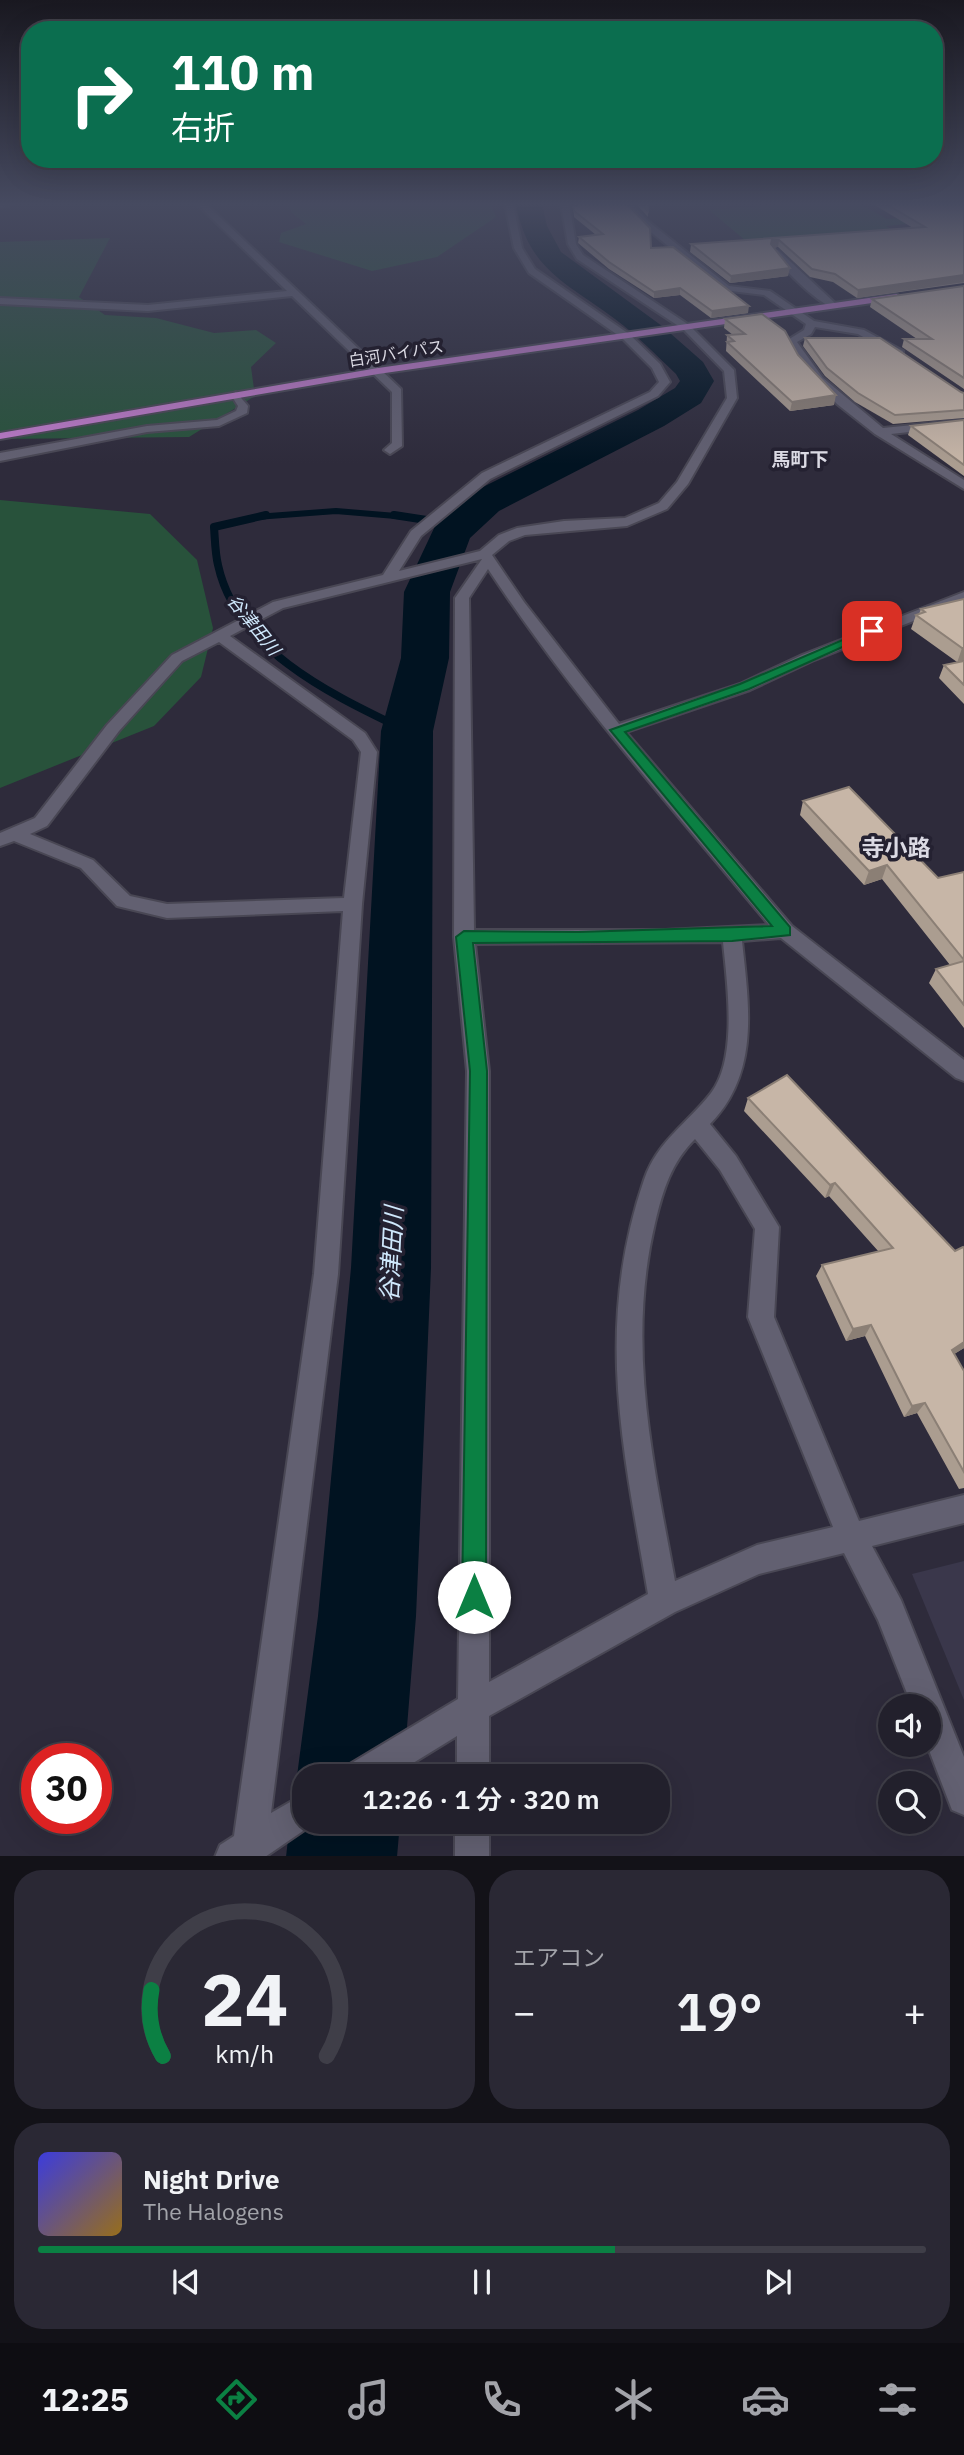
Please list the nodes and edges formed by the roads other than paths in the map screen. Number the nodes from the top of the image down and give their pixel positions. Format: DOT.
graph roads {
  1 [pos="289,291"];
  2 [pos="556,291"];
  3 [pos="628,291"];
  4 [pos="747,291"];
  5 [pos="814,291"];
  6 [pos="291,293"];
  7 [pos="912,295"];
  8 [pos="0,301"];
  9 [pos="833,306"];
  10 [pos="796,312"];
  11 [pos="811,323"];
  12 [pos="682,328"];
  13 [pos="625,336"];
  14 [pos="910,360"];
  15 [pos="378,371"];
  16 [pos="236,395"];
  17 [pos="964,423"];
  18 [pos="879,432"];
  19 [pos="0,436"];
  20 [pos="390,450"];
  21 [pos="0,457"];
  22 [pos="964,485"];
  23 [pos="486,557"];
  24 [pos="389,576"];
  25 [pos="964,596"];
  26 [pos="224,631"];
  27 [pos="616,730"];
  28 [pos="7,837"];
  29 [pos="353,904"];
  30 [pos="785,931"];
  31 [pos="732,936"];
  32 [pos="464,937"];
  33 [pos="964,1072"];
  34 [pos="697,1124"];
  35 [pos="964,1509"];
  36 [pos="851,1537"];
  37 [pos="664,1601"];
  38 [pos="923,1694"];
  39 [pos="473,1708"];
  40 [pos="941,1740"];
  41 [pos="382,1764"];
  42 [pos="472,1764"];
  43 [pos="964,1798"];
  44 [pos="292,1818"];
  45 [pos="472,1834"];
  46 [pos="243,1853"];
  47 [pos="472,1856"];
  1 -- 6 [label="street"];
  2 -- 13 [label="street"];
  3 -- 12 [label="street"];
  4 -- 10 [label="street"];
  5 -- 9 [label="street"];
  6 -- 8 [label="street"];
  6 -- 15 [label="street"];
  7 -- 9 [label="highway, 白河バイパス"];
  9 -- 10 [label="highway, 白河バイパス"];
  10 -- 11 [label="street"];
  10 -- 12 [label="highway, 白河バイパス"];
  11 -- 14 [label="street"];
  11 -- 18 [label="street"];
  12 -- 13 [label="highway, 白河バイパス"];
  12 -- 23 [label="street"];
  13 -- 15 [label="highway, 白河バイパス"];
  13 -- 24 [label="street"];
  15 -- 16 [label="highway, 白河バイパス"];
  15 -- 20 [label="street"];
  16 -- 19 [label="highway, 白河バイパス"];
  16 -- 21 [label="street"];
  17 -- 18 [label="street"];
  18 -- 22 [label="street"];
  23 -- 24 [label="street"];
  23 -- 27 [label="street"];
  23 -- 32 [label="street"];
  24 -- 26 [label="street"];
  25 -- 27 [label="street"];
  26 -- 28 [label="street"];
  26 -- 29 [label="street"];
  27 -- 30 [label="street"];
  28 -- 29 [label="street"];
  29 -- 46 [label="street"];
  30 -- 31 [label="street"];
  30 -- 33 [label="street"];
  31 -- 32 [label="street"];
  31 -- 34 [label="street"];
  32 -- 39 [label="street"];
  34 -- 36 [label="street"];
  34 -- 37 [label="street"];
  35 -- 36 [label="street"];
  36 -- 37 [label="street"];
  36 -- 38 [label="street"];
  37 -- 39 [label="street"];
  39 -- 41 [label="street"];
  39 -- 42 [label="street"];
  40 -- 43 [label="street"];
  44 -- 46 [label="street"];
  45 -- 47 [label="street"];
}
